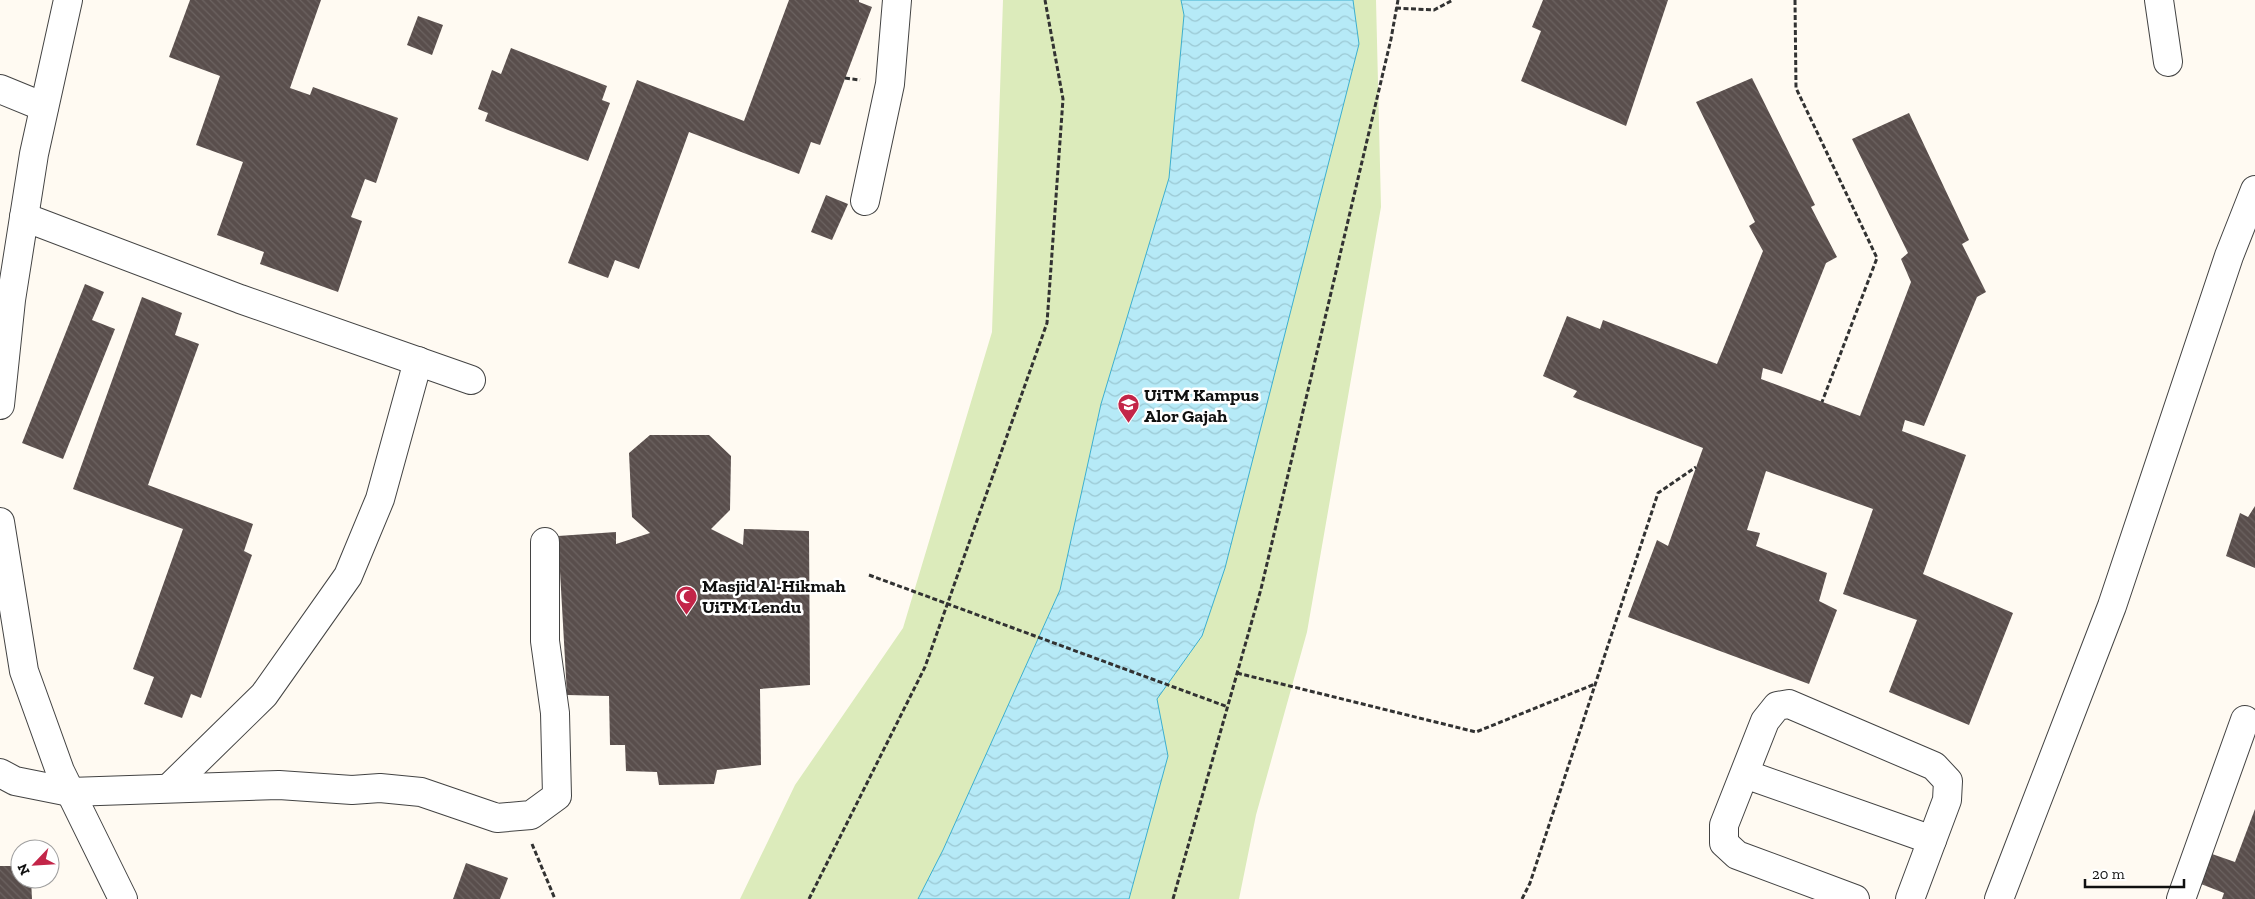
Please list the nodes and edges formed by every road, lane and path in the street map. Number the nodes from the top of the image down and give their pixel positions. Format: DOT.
graph roads {
  1 [pos="68,0"];
  2 [pos="897,0"];
  3 [pos="1044,0"];
  4 [pos="1398,0"];
  5 [pos="1453,0"];
  6 [pos="1795,0"];
  7 [pos="2159,0"];
  8 [pos="1396,8"];
  9 [pos="2168,62"];
  10 [pos="0,89"];
  11 [pos="44,107"];
  12 [pos="2255,190"];
  13 [pos="865,201"];
  14 [pos="24,217"];
  15 [pos="418,361"];
  16 [pos="471,380"];
  17 [pos="1822,402"];
  18 [pos="0,405"];
  19 [pos="1696,467"];
  20 [pos="0,522"];
  21 [pos="545,542"];
  22 [pos="869,575"];
  23 [pos="947,605"];
  24 [pos="1237,673"];
  25 [pos="1595,684"];
  26 [pos="1228,707"];
  27 [pos="2244,720"];
  28 [pos="0,773"];
  29 [pos="1745,774"];
  30 [pos="169,788"];
  31 [pos="70,792"];
  32 [pos="520,816"];
  33 [pos="1932,840"];
  34 [pos="122,899"];
  35 [pos="555,899"];
  36 [pos="809,899"];
  37 [pos="1173,899"];
  38 [pos="1522,899"];
  39 [pos="1855,899"];
  40 [pos="1910,899"];
  41 [pos="1999,899"];
  42 [pos="2181,899"];
  1 -- 11 [label="street"];
  2 -- 13 [label="street"];
  3 -- 23 [label="path"];
  4 -- 8 [label="path"];
  5 -- 8 [label="path"];
  6 -- 17 [label="path"];
  7 -- 9 [label="street"];
  8 -- 24 [label="path"];
  10 -- 11 [label="street"];
  11 -- 14 [label="street"];
  12 -- 41 [label="street"];
  14 -- 15 [label="street"];
  14 -- 18 [label="street"];
  15 -- 16 [label="street"];
  15 -- 30 [label="street"];
  19 -- 25 [label="path"];
  20 -- 31 [label="street"];
  21 -- 32 [label="street"];
  22 -- 23 [label="path"];
  23 -- 26 [label="path"];
  23 -- 36 [label="path"];
  24 -- 25 [label="path"];
  24 -- 26 [label="path"];
  25 -- 38 [label="path"];
  26 -- 37 [label="path"];
  27 -- 42 [label="street"];
  28 -- 31 [label="street"];
  29 -- 33 [label="street"];
  29 -- 33 [label="street"];
  29 -- 39 [label="street"];
  30 -- 31 [label="street"];
  30 -- 32 [label="street"];
  31 -- 34 [label="street"];
  32 -- 35 [label="path"];
  33 -- 40 [label="street"];
}
